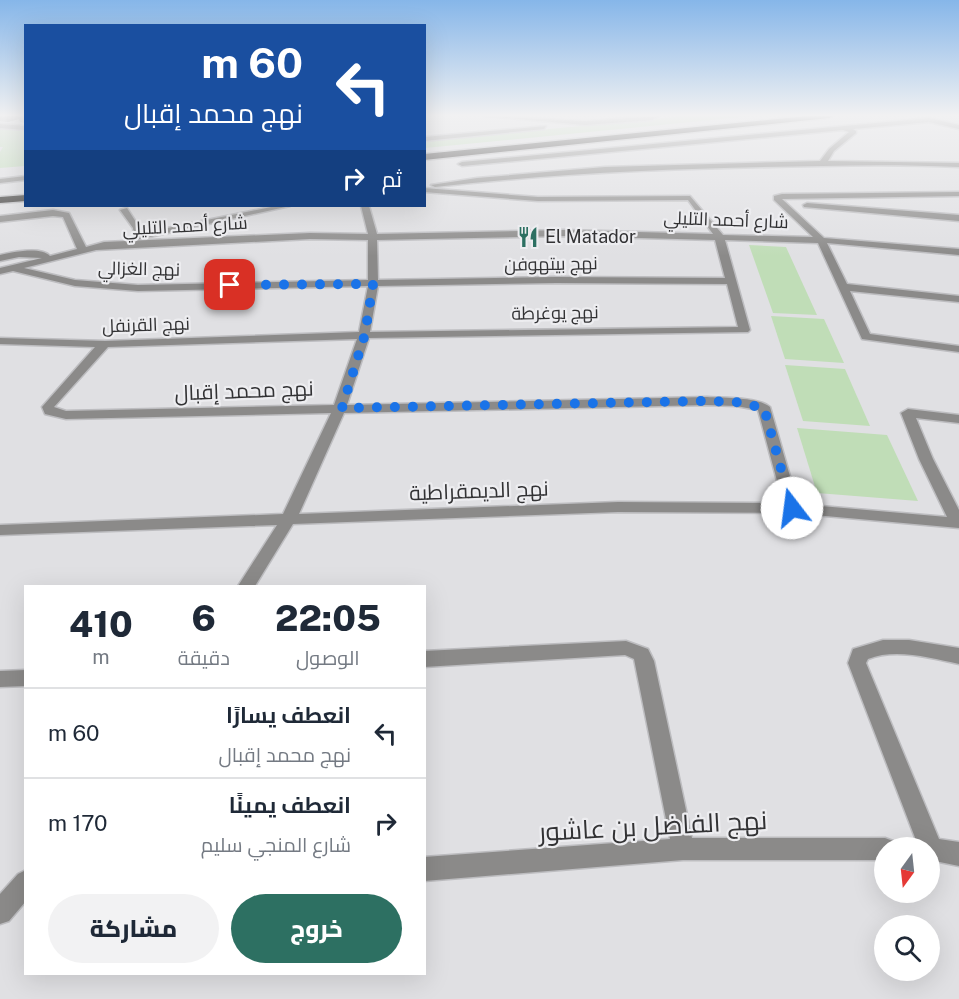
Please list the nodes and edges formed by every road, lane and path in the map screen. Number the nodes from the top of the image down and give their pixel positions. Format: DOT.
graph roads {
  1 [pos="476,163"];
  2 [pos="567,163"];
  3 [pos="462,164"];
  4 [pos="822,164"];
  5 [pos="959,165"];
  6 [pos="574,172"];
  7 [pos="24,178"];
  8 [pos="0,181"];
  9 [pos="426,188"];
  10 [pos="426,188"];
  11 [pos="24,191"];
  12 [pos="0,194"];
  13 [pos="959,194"];
  14 [pos="24,198"];
  15 [pos="0,200"];
  16 [pos="783,203"];
  17 [pos="281,207"];
  18 [pos="365,207"];
  19 [pos="124,210"];
  20 [pos="959,218"];
  21 [pos="0,219"];
  22 [pos="176,227"];
  23 [pos="140,236"];
  24 [pos="719,236"];
  25 [pos="373,237"];
  26 [pos="821,240"];
  27 [pos="175,242"];
  28 [pos="96,247"];
  29 [pos="83,251"];
  30 [pos="959,252"];
  31 [pos="55,257"];
  32 [pos="0,258"];
  33 [pos="14,268"];
  34 [pos="0,272"];
  35 [pos="730,281"];
  36 [pos="373,284"];
  37 [pos="844,287"];
  38 [pos="959,299"];
  39 [pos="365,334"];
  40 [pos="0,341"];
  41 [pos="105,344"];
  42 [pos="959,350"];
  43 [pos="342,408"];
  44 [pos="959,419"];
  45 [pos="792,508"];
  46 [pos="288,519"];
  47 [pos="958,523"];
  48 [pos="0,530"];
  49 [pos="247,585"];
  50 [pos="959,656"];
  51 [pos="426,659"];
  52 [pos="24,678"];
  53 [pos="0,679"];
  54 [pos="926,837"];
  55 [pos="683,849"];
  56 [pos="874,849"];
  57 [pos="940,851"];
  58 [pos="959,854"];
  59 [pos="426,868"];
  60 [pos="24,885"];
  61 [pos="9,905"];
  1 -- 3 [label="street"];
  2 -- 6 [label="street"];
  4 -- 5 [label="street"];
  4 -- 6 [label="street"];
  6 -- 9 [label="street"];
  7 -- 8 [label="street"];
  10 -- 24 [label="street"];
  11 -- 12 [label="highway"];
  13 -- 16 [label="street"];
  14 -- 15 [label="highway"];
  16 -- 20 [label="street"];
  16 -- 26 [label="street"];
  17 -- 22 [label="street"];
  18 -- 25 [label="street"];
  19 -- 23 [label="street"];
  21 -- 29 [label="street"];
  22 -- 23 [label="street"];
  22 -- 27 [label="street"];
  23 -- 28 [label="street"];
  24 -- 25 [label="street, شارع أحمد التليلي"];
  24 -- 26 [label="street, شارع أحمد التليلي"];
  24 -- 35 [label="street"];
  25 -- 27 [label="street, شارع أحمد التليلي"];
  25 -- 36 [label="street"];
  26 -- 30 [label="street, شارع أحمد التليلي"];
  26 -- 37 [label="street"];
  27 -- 28 [label="street, شارع أحمد التليلي"];
  28 -- 29 [label="street"];
  29 -- 31 [label="street"];
  31 -- 32 [label="street"];
  31 -- 33 [label="street"];
  33 -- 34 [label="street"];
  33 -- 36 [label="street, نهج الغزالي"];
  35 -- 36 [label="street, نهج بيتهوفن"];
  35 -- 39 [label="street, نهج يوغرطة"];
  36 -- 39 [label="street"];
  37 -- 38 [label="street"];
  37 -- 42 [label="street"];
  39 -- 41 [label="street, نهج القرنفل"];
  39 -- 43 [label="street"];
  40 -- 41 [label="street, نهج القرنفل"];
  41 -- 43 [label="street, نهج محمد إقبال"];
  43 -- 45 [label="street, نهج محمد إقبال"];
  43 -- 46 [label="street"];
  44 -- 47 [label="street"];
  45 -- 46 [label="street, نهج الديمقراطية"];
  45 -- 47 [label="street, نهج الديمقراطية"];
  46 -- 48 [label="street, نهج الديمقراطية"];
  46 -- 49 [label="street"];
  50 -- 54 [label="street"];
  51 -- 55 [label="street"];
  52 -- 53 [label="street"];
  55 -- 56 [label="street, نهج الفاضل بن عاشور"];
  55 -- 59 [label="street, نهج الفاضل بن عاشور"];
  57 -- 58 [label="street"];
  60 -- 61 [label="street"];
}
